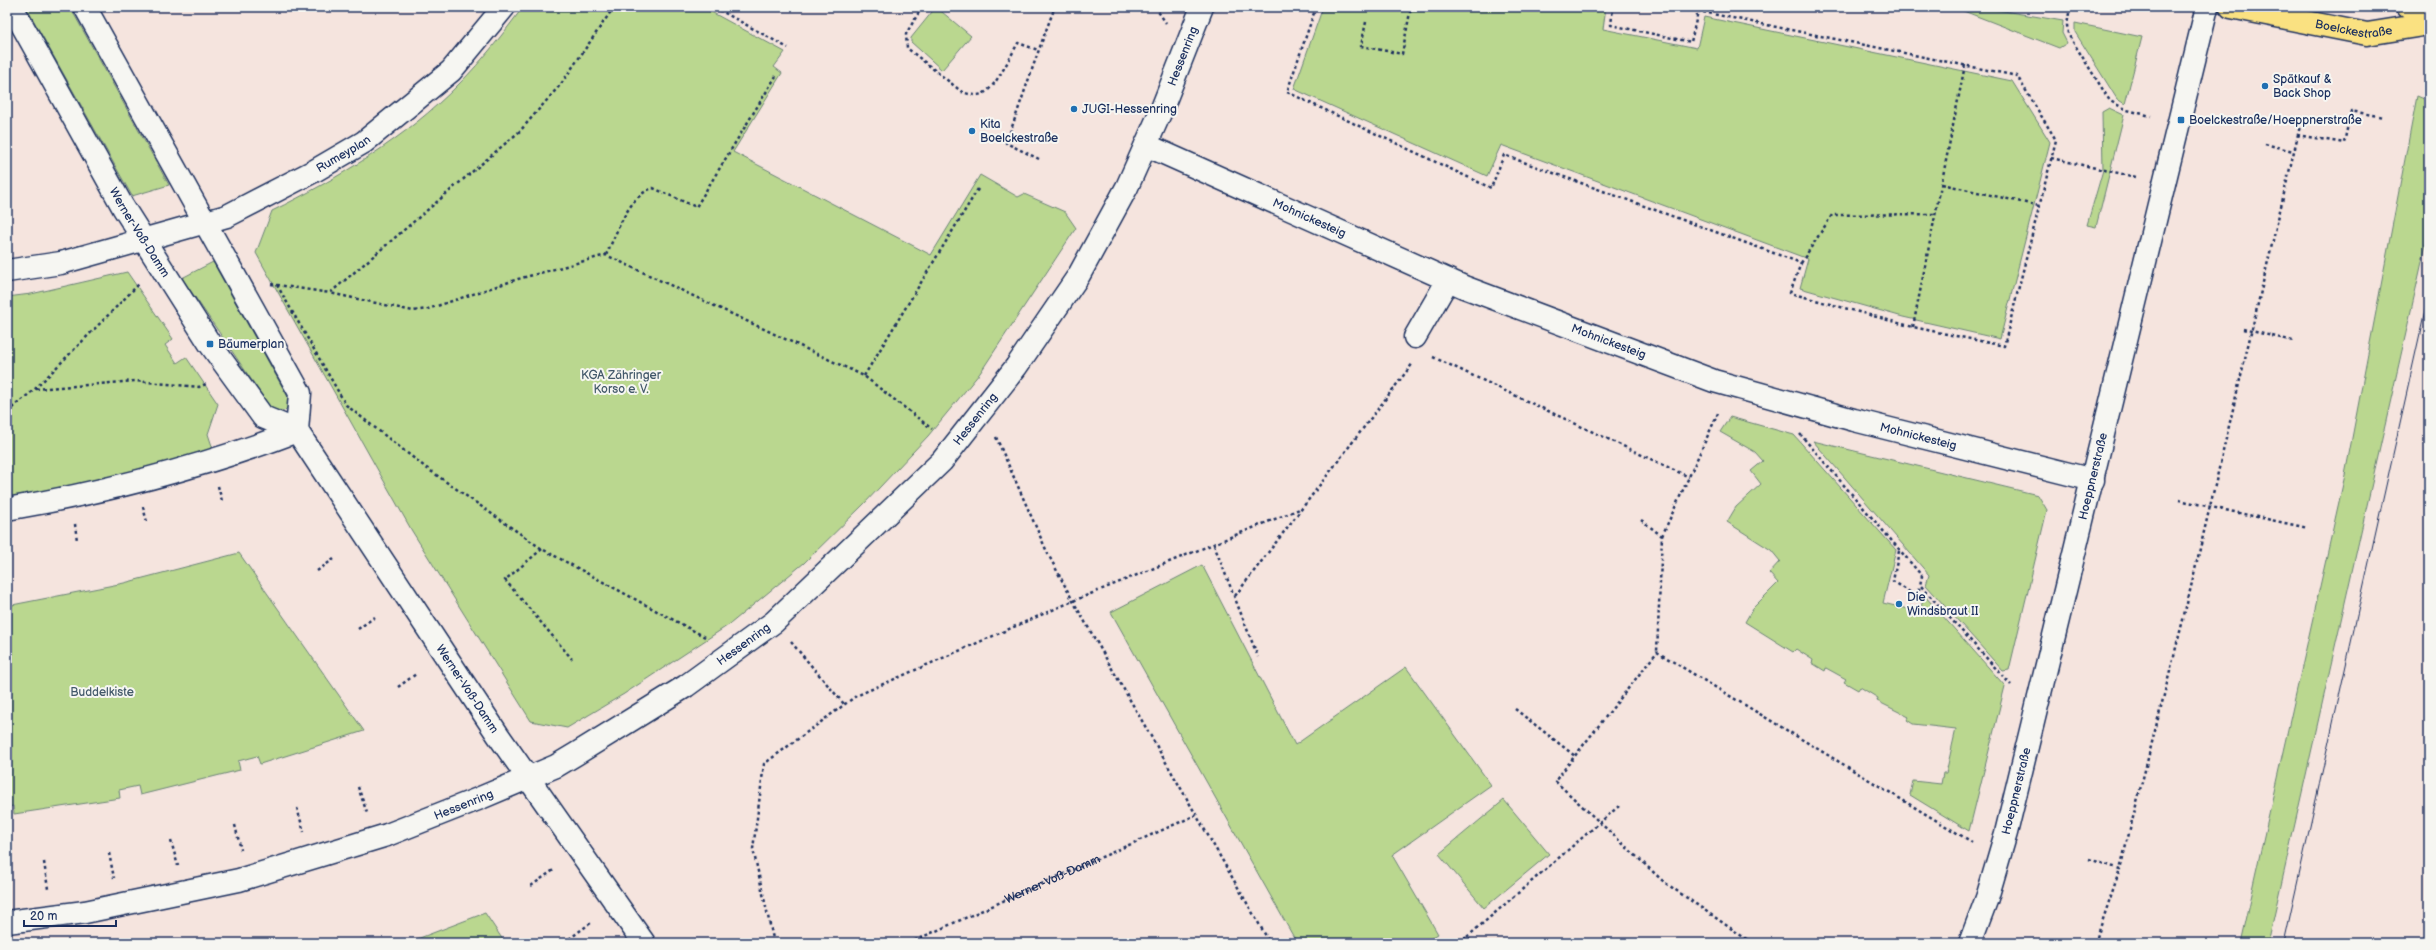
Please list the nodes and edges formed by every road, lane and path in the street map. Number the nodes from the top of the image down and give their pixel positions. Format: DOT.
graph roads {
  1 [pos="12,7"];
  2 [pos="85,7"];
  3 [pos="504,7"];
  4 [pos="614,7"];
  5 [pos="714,7"];
  6 [pos="922,7"];
  7 [pos="1055,7"];
  8 [pos="1155,7"];
  9 [pos="1202,7"];
  10 [pos="1316,7"];
  11 [pos="1411,7"];
  12 [pos="1613,7"];
  13 [pos="2070,7"];
  14 [pos="2207,7"];
  15 [pos="2231,7"];
  16 [pos="2408,7"];
  17 [pos="2429,18"];
  18 [pos="1366,22"];
  19 [pos="1168,23"];
  20 [pos="2429,24"];
  21 [pos="788,48"];
  22 [pos="1038,50"];
  23 [pos="1965,65"];
  24 [pos="776,76"];
  25 [pos="2151,116"];
  26 [pos="2383,117"];
  27 [pos="2300,126"];
  28 [pos="2297,135"];
  29 [pos="2265,144"];
  30 [pos="1146,145"];
  31 [pos="2293,151"];
  32 [pos="2052,158"];
  33 [pos="1039,159"];
  34 [pos="2136,177"];
  35 [pos="1942,184"];
  36 [pos="978,190"];
  37 [pos="2039,206"];
  38 [pos="1936,214"];
  39 [pos="205,222"];
  40 [pos="142,239"];
  41 [pos="606,255"];
  42 [pos="1801,263"];
  43 [pos="7,271"];
  44 [pos="1448,280"];
  45 [pos="141,282"];
  46 [pos="265,284"];
  47 [pos="277,285"];
  48 [pos="330,293"];
  49 [pos="1913,327"];
  50 [pos="2243,329"];
  51 [pos="2251,332"];
  52 [pos="1415,337"];
  53 [pos="2293,341"];
  54 [pos="1428,355"];
  55 [pos="1417,358"];
  56 [pos="864,376"];
  57 [pos="210,383"];
  58 [pos="35,389"];
  59 [pos="1721,408"];
  60 [pos="7,412"];
  61 [pos="297,431"];
  62 [pos="936,431"];
  63 [pos="1797,432"];
  64 [pos="995,434"];
  65 [pos="1689,477"];
  66 [pos="2092,480"];
  67 [pos="218,485"];
  68 [pos="2179,500"];
  69 [pos="222,501"];
  70 [pos="2209,506"];
  71 [pos="143,507"];
  72 [pos="1302,508"];
  73 [pos="7,509"];
  74 [pos="1641,520"];
  75 [pos="147,522"];
  76 [pos="75,524"];
  77 [pos="2308,528"];
  78 [pos="1662,536"];
  79 [pos="77,541"];
  80 [pos="1214,545"];
  81 [pos="542,549"];
  82 [pos="1899,550"];
  83 [pos="334,559"];
  84 [pos="317,571"];
  85 [pos="1920,585"];
  86 [pos="1235,596"];
  87 [pos="1073,601"];
  88 [pos="375,617"];
  89 [pos="358,629"];
  90 [pos="786,636"];
  91 [pos="711,640"];
  92 [pos="1657,652"];
  93 [pos="1258,657"];
  94 [pos="572,659"];
  95 [pos="416,674"];
  96 [pos="2010,685"];
  97 [pos="398,687"];
  98 [pos="844,704"];
  99 [pos="1515,709"];
  100 [pos="1575,756"];
  101 [pos="528,778"];
  102 [pos="358,787"];
  103 [pos="1619,806"];
  104 [pos="297,808"];
  105 [pos="1196,815"];
  106 [pos="369,819"];
  107 [pos="1598,822"];
  108 [pos="235,825"];
  109 [pos="305,833"];
  110 [pos="171,841"];
  111 [pos="1972,842"];
  112 [pos="109,854"];
  113 [pos="243,857"];
  114 [pos="2089,859"];
  115 [pos="44,862"];
  116 [pos="555,869"];
  117 [pos="2120,869"];
  118 [pos="180,873"];
  119 [pos="114,879"];
  120 [pos="532,886"];
  121 [pos="49,896"];
  122 [pos="7,922"];
  123 [pos="592,922"];
  124 [pos="1467,937"];
  125 [pos="569,939"];
  126 [pos="644,943"];
  127 [pos="774,943"];
  128 [pos="909,943"];
  129 [pos="1270,943"];
  130 [pos="1459,943"];
  131 [pos="1472,943"];
  132 [pos="1752,943"];
  133 [pos="1970,943"];
  134 [pos="2095,943"];
  1 -- 40 [label="street, Werner-Voß-Damm"];
  2 -- 39 [label="street"];
  3 -- 39 [label="street, Rumeyplan"];
  4 -- 48 [label="path"];
  5 -- 21 [label="path"];
  6 -- 22 [label="path"];
  7 -- 22 [label="path"];
  8 -- 19 [label="path"];
  9 -- 30 [label="street, Hessenring"];
  10 -- 42 [label="path"];
  11 -- 18 [label="path"];
  12 -- 23 [label="path"];
  13 -- 25 [label="path"];
  14 -- 66 [label="street, Hoeppnerstraße"];
  15 -- 20 [label="main road, Boelckestraße"];
  16 -- 17 [label="main road"];
  22 -- 33 [label="path"];
  23 -- 32 [label="path"];
  23 -- 35 [label="path"];
  24 -- 41 [label="path"];
  26 -- 28 [label="path"];
  27 -- 28 [label="path"];
  28 -- 31 [label="path"];
  29 -- 31 [label="path"];
  30 -- 44 [label="street, Mohnickesteig"];
  30 -- 101 [label="street, Hessenring"];
  31 -- 51 [label="path"];
  32 -- 34 [label="path"];
  32 -- 37 [label="path"];
  35 -- 37 [label="path"];
  35 -- 38 [label="path"];
  36 -- 56 [label="path"];
  37 -- 49 [label="path"];
  38 -- 42 [label="path"];
  38 -- 49 [label="path"];
  39 -- 40 [label="street, Rumeyplan"];
  39 -- 61 [label="street"];
  40 -- 43 [label="street"];
  40 -- 61 [label="street, Werner-Voß-Damm"];
  41 -- 48 [label="path"];
  41 -- 56 [label="path"];
  42 -- 49 [label="path"];
  44 -- 52 [label="street"];
  44 -- 66 [label="street, Mohnickesteig"];
  45 -- 58 [label="path"];
  46 -- 47 [label="path"];
  47 -- 48 [label="path"];
  47 -- 81 [label="path"];
  50 -- 51 [label="path"];
  51 -- 53 [label="path"];
  51 -- 70 [label="path"];
  54 -- 65 [label="path"];
  55 -- 72 [label="path"];
  56 -- 62 [label="path"];
  57 -- 58 [label="path"];
  58 -- 60 [label="path"];
  59 -- 65 [label="path"];
  61 -- 73 [label="street"];
  61 -- 101 [label="street, Werner-Voß-Damm"];
  63 -- 82 [label="path"];
  64 -- 87 [label="path"];
  65 -- 78 [label="path"];
  66 -- 133 [label="street, Hoeppnerstraße"];
  67 -- 69 [label="path"];
  68 -- 70 [label="path"];
  70 -- 77 [label="path"];
  70 -- 117 [label="path"];
  71 -- 75 [label="path"];
  72 -- 80 [label="path"];
  72 -- 86 [label="path"];
  74 -- 78 [label="path"];
  76 -- 79 [label="path"];
  78 -- 92 [label="path"];
  80 -- 86 [label="path"];
  80 -- 87 [label="path"];
  81 -- 91 [label="path"];
  81 -- 94 [label="path"];
  82 -- 85 [label="path"];
  82 -- 85 [label="path"];
  83 -- 84 [label="path"];
  85 -- 96 [label="path"];
  86 -- 93 [label="path"];
  87 -- 98 [label="path"];
  87 -- 105 [label="path"];
  88 -- 89 [label="path"];
  90 -- 98 [label="path"];
  92 -- 100 [label="path"];
  92 -- 111 [label="path"];
  95 -- 97 [label="path"];
  98 -- 127 [label="path"];
  99 -- 100 [label="path"];
  100 -- 107 [label="path"];
  101 -- 122 [label="street, Hessenring"];
  101 -- 126 [label="street, Werner-Voß-Damm"];
  102 -- 106 [label="path"];
  103 -- 107 [label="path"];
  104 -- 109 [label="path"];
  105 -- 128 [label="path, Werner-Voß-Damm"];
  105 -- 129 [label="path"];
  107 -- 124 [label="path"];
  107 -- 132 [label="path"];
  108 -- 113 [label="path"];
  110 -- 118 [label="path"];
  112 -- 119 [label="path"];
  114 -- 117 [label="path"];
  115 -- 121 [label="path"];
  116 -- 120 [label="path"];
  117 -- 134 [label="path"];
  123 -- 125 [label="path"];
  124 -- 130 [label="path"];
  124 -- 131 [label="path"];
}
